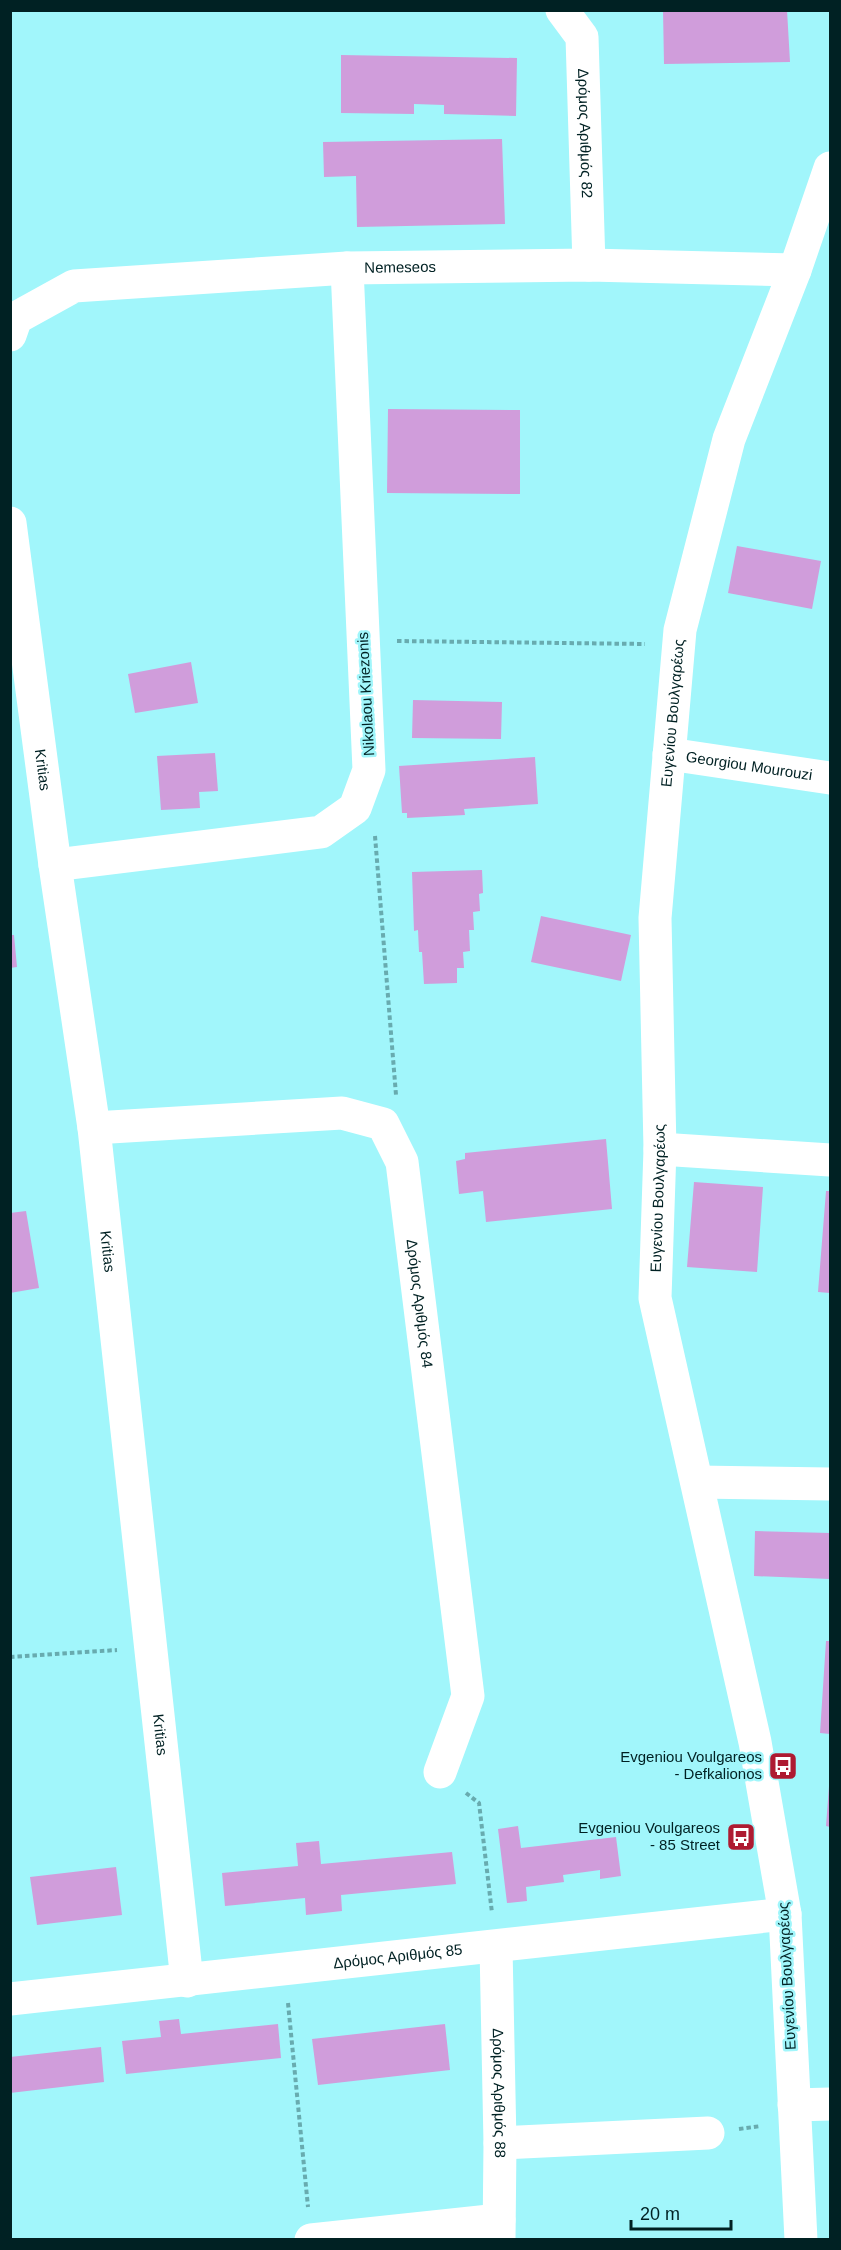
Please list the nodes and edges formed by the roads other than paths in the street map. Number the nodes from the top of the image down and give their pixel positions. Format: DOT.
graph roads {
  1 [pos="562,10"];
  2 [pos="831,168"];
  3 [pos="589,265"];
  4 [pos="347,268"];
  5 [pos="795,270"];
  6 [pos="13,327"];
  7 [pos="10,524"];
  8 [pos="669,754"];
  9 [pos="831,778"];
  10 [pos="55,865"];
  11 [pos="94,1128"];
  12 [pos="660,1149"];
  13 [pos="831,1160"];
  14 [pos="696,1482"];
  15 [pos="831,1484"];
  16 [pos="440,1772"];
  17 [pos="785,1914"];
  18 [pos="496,1947"];
  19 [pos="187,1980"];
  20 [pos="10,1999"];
  21 [pos="831,2104"];
  22 [pos="794,2114"];
  23 [pos="708,2133"];
  24 [pos="500,2143"];
  25 [pos="499,2230"];
  26 [pos="311,2240"];
  27 [pos="801,2240"];
  1 -- 3 [label="street, Δρόμος Αριθμός 82"];
  2 -- 5 [label="street, Ευγενίου Βουλγαρέως"];
  3 -- 4 [label="street, Nemeseos"];
  3 -- 5 [label="street, Nemeseos"];
  4 -- 6 [label="street, Nemeseos"];
  4 -- 10 [label="street, Nikolaou Kriezonis"];
  5 -- 8 [label="street, Ευγενίου Βουλγαρέως"];
  7 -- 10 [label="street, Kritias"];
  8 -- 9 [label="street, Georgiou Mourouzi"];
  8 -- 12 [label="street, Ευγενίου Βουλγαρέως"];
  10 -- 11 [label="street, Kritias"];
  11 -- 16 [label="street, Δρόμος Αριθμός 84"];
  11 -- 19 [label="street, Kritias"];
  12 -- 13 [label="street"];
  12 -- 14 [label="street, Ευγενίου Βουλγαρέως"];
  14 -- 15 [label="street"];
  14 -- 17 [label="street, Ευγενίου Βουλγαρέως"];
  17 -- 18 [label="street, Δρόμος Αριθμός 85"];
  17 -- 22 [label="street, Ευγενίου Βουλγαρέως"];
  18 -- 19 [label="street, Δρόμος Αριθμός 85"];
  18 -- 24 [label="street, Δρόμος Αριθμός 88"];
  19 -- 20 [label="street, Δρόμος Αριθμός 85"];
  21 -- 22 [label="street"];
  22 -- 27 [label="street, Ευγενίου Βουλγαρέως"];
  23 -- 24 [label="street"];
  24 -- 25 [label="street, Δρόμος Αριθμός 88"];
  25 -- 26 [label="street"];
}
